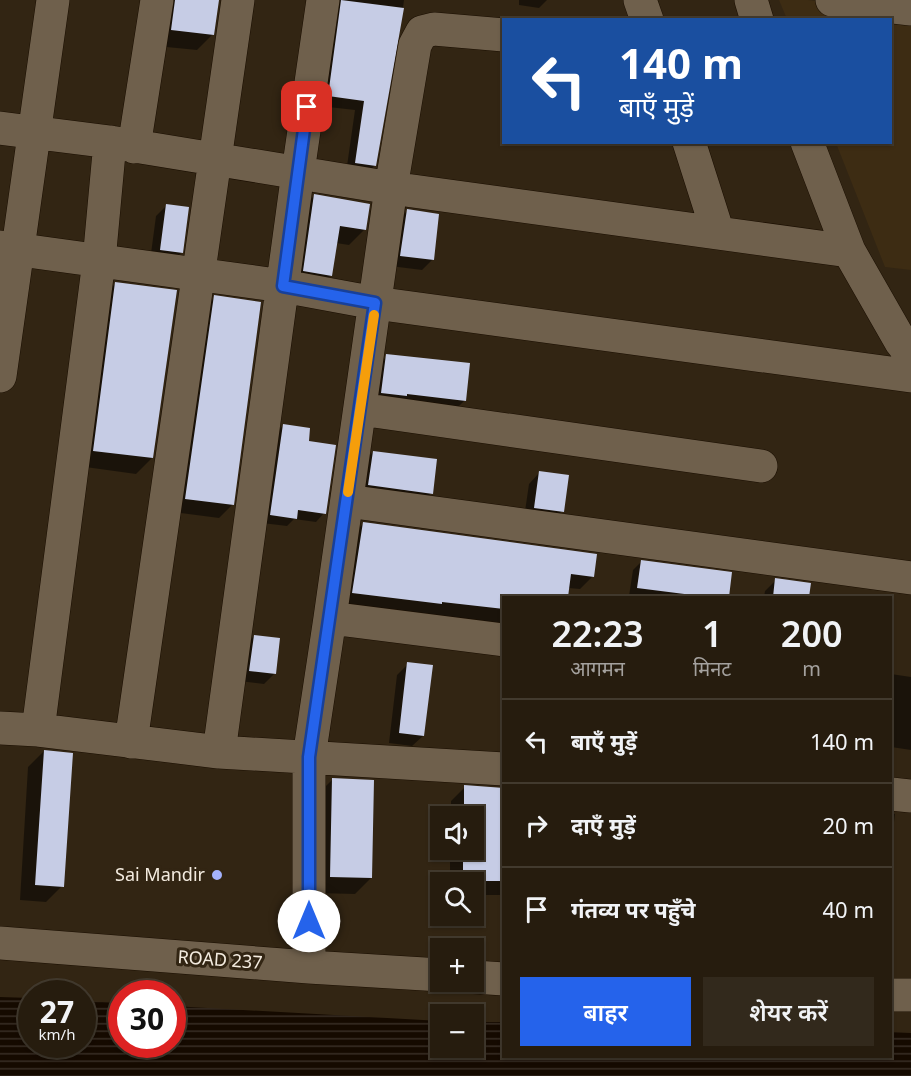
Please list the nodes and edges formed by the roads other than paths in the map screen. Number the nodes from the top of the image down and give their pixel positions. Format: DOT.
graph roads {
  1 [pos="53,0"];
  2 [pos="157,0"];
  3 [pos="238,0"];
  4 [pos="323,0"];
  5 [pos="640,0"];
  6 [pos="751,0"];
  7 [pos="832,0"];
  8 [pos="907,6"];
  9 [pos="646,18"];
  10 [pos="757,18"];
  11 [pos="502,35"];
  12 [pos="0,128"];
  13 [pos="34,133"];
  14 [pos="690,144"];
  15 [pos="808,144"];
  16 [pos="122,145"];
  17 [pos="216,159"];
  18 [pos="298,172"];
  19 [pos="391,188"];
  20 [pos="718,233"];
  21 [pos="9,248"];
  22 [pos="849,251"];
  23 [pos="99,261"];
  24 [pos="197,275"];
  25 [pos="283,286"];
  26 [pos="375,303"];
  27 [pos="911,355"];
  28 [pos="911,375"];
  29 [pos="0,376"];
  30 [pos="360,409"];
  31 [pos="761,466"];
  32 [pos="347,501"];
  33 [pos="911,578"];
  34 [pos="872,584"];
  35 [pos="330,618"];
  36 [pos="502,640"];
  37 [pos="0,728"];
  38 [pos="38,730"];
  39 [pos="131,742"];
  40 [pos="219,752"];
  41 [pos="309,757"];
  42 [pos="502,769"];
  43 [pos="892,794"];
  44 [pos="911,796"];
  45 [pos="0,943"];
  46 [pos="309,967"];
  47 [pos="430,974"];
  48 [pos="484,978"];
  49 [pos="502,979"];
  50 [pos="892,995"];
  51 [pos="911,995"];
  1 -- 13 [label="street"];
  2 -- 16 [label="street"];
  3 -- 17 [label="street"];
  4 -- 18 [label="street"];
  5 -- 9 [label="street"];
  6 -- 10 [label="street"];
  7 -- 8 [label="street"];
  11 -- 19 [label="street"];
  12 -- 13 [label="street"];
  13 -- 16 [label="street"];
  13 -- 21 [label="street"];
  14 -- 20 [label="street"];
  15 -- 22 [label="street"];
  16 -- 17 [label="street"];
  16 -- 23 [label="street"];
  17 -- 18 [label="street"];
  17 -- 24 [label="street"];
  18 -- 19 [label="street"];
  18 -- 25 [label="street"];
  19 -- 20 [label="street"];
  19 -- 26 [label="street"];
  20 -- 22 [label="street"];
  21 -- 23 [label="street"];
  21 -- 29 [label="street"];
  22 -- 27 [label="street"];
  23 -- 24 [label="street"];
  23 -- 38 [label="street"];
  24 -- 25 [label="street"];
  24 -- 39 [label="street"];
  25 -- 26 [label="street"];
  25 -- 40 [label="street"];
  26 -- 28 [label="street"];
  26 -- 30 [label="street"];
  30 -- 31 [label="street"];
  30 -- 32 [label="street"];
  32 -- 34 [label="street"];
  32 -- 35 [label="street"];
  33 -- 34 [label="street"];
  35 -- 36 [label="street"];
  35 -- 41 [label="street"];
  37 -- 38 [label="street"];
  38 -- 39 [label="street"];
  39 -- 40 [label="street"];
  40 -- 41 [label="street"];
  41 -- 42 [label="street"];
  41 -- 46 [label="street"];
  43 -- 44 [label="street"];
  45 -- 46 [label="street, ROAD 237"];
  46 -- 47 [label="street, ROAD 237"];
  48 -- 49 [label="street"];
  50 -- 51 [label="street"];
}
